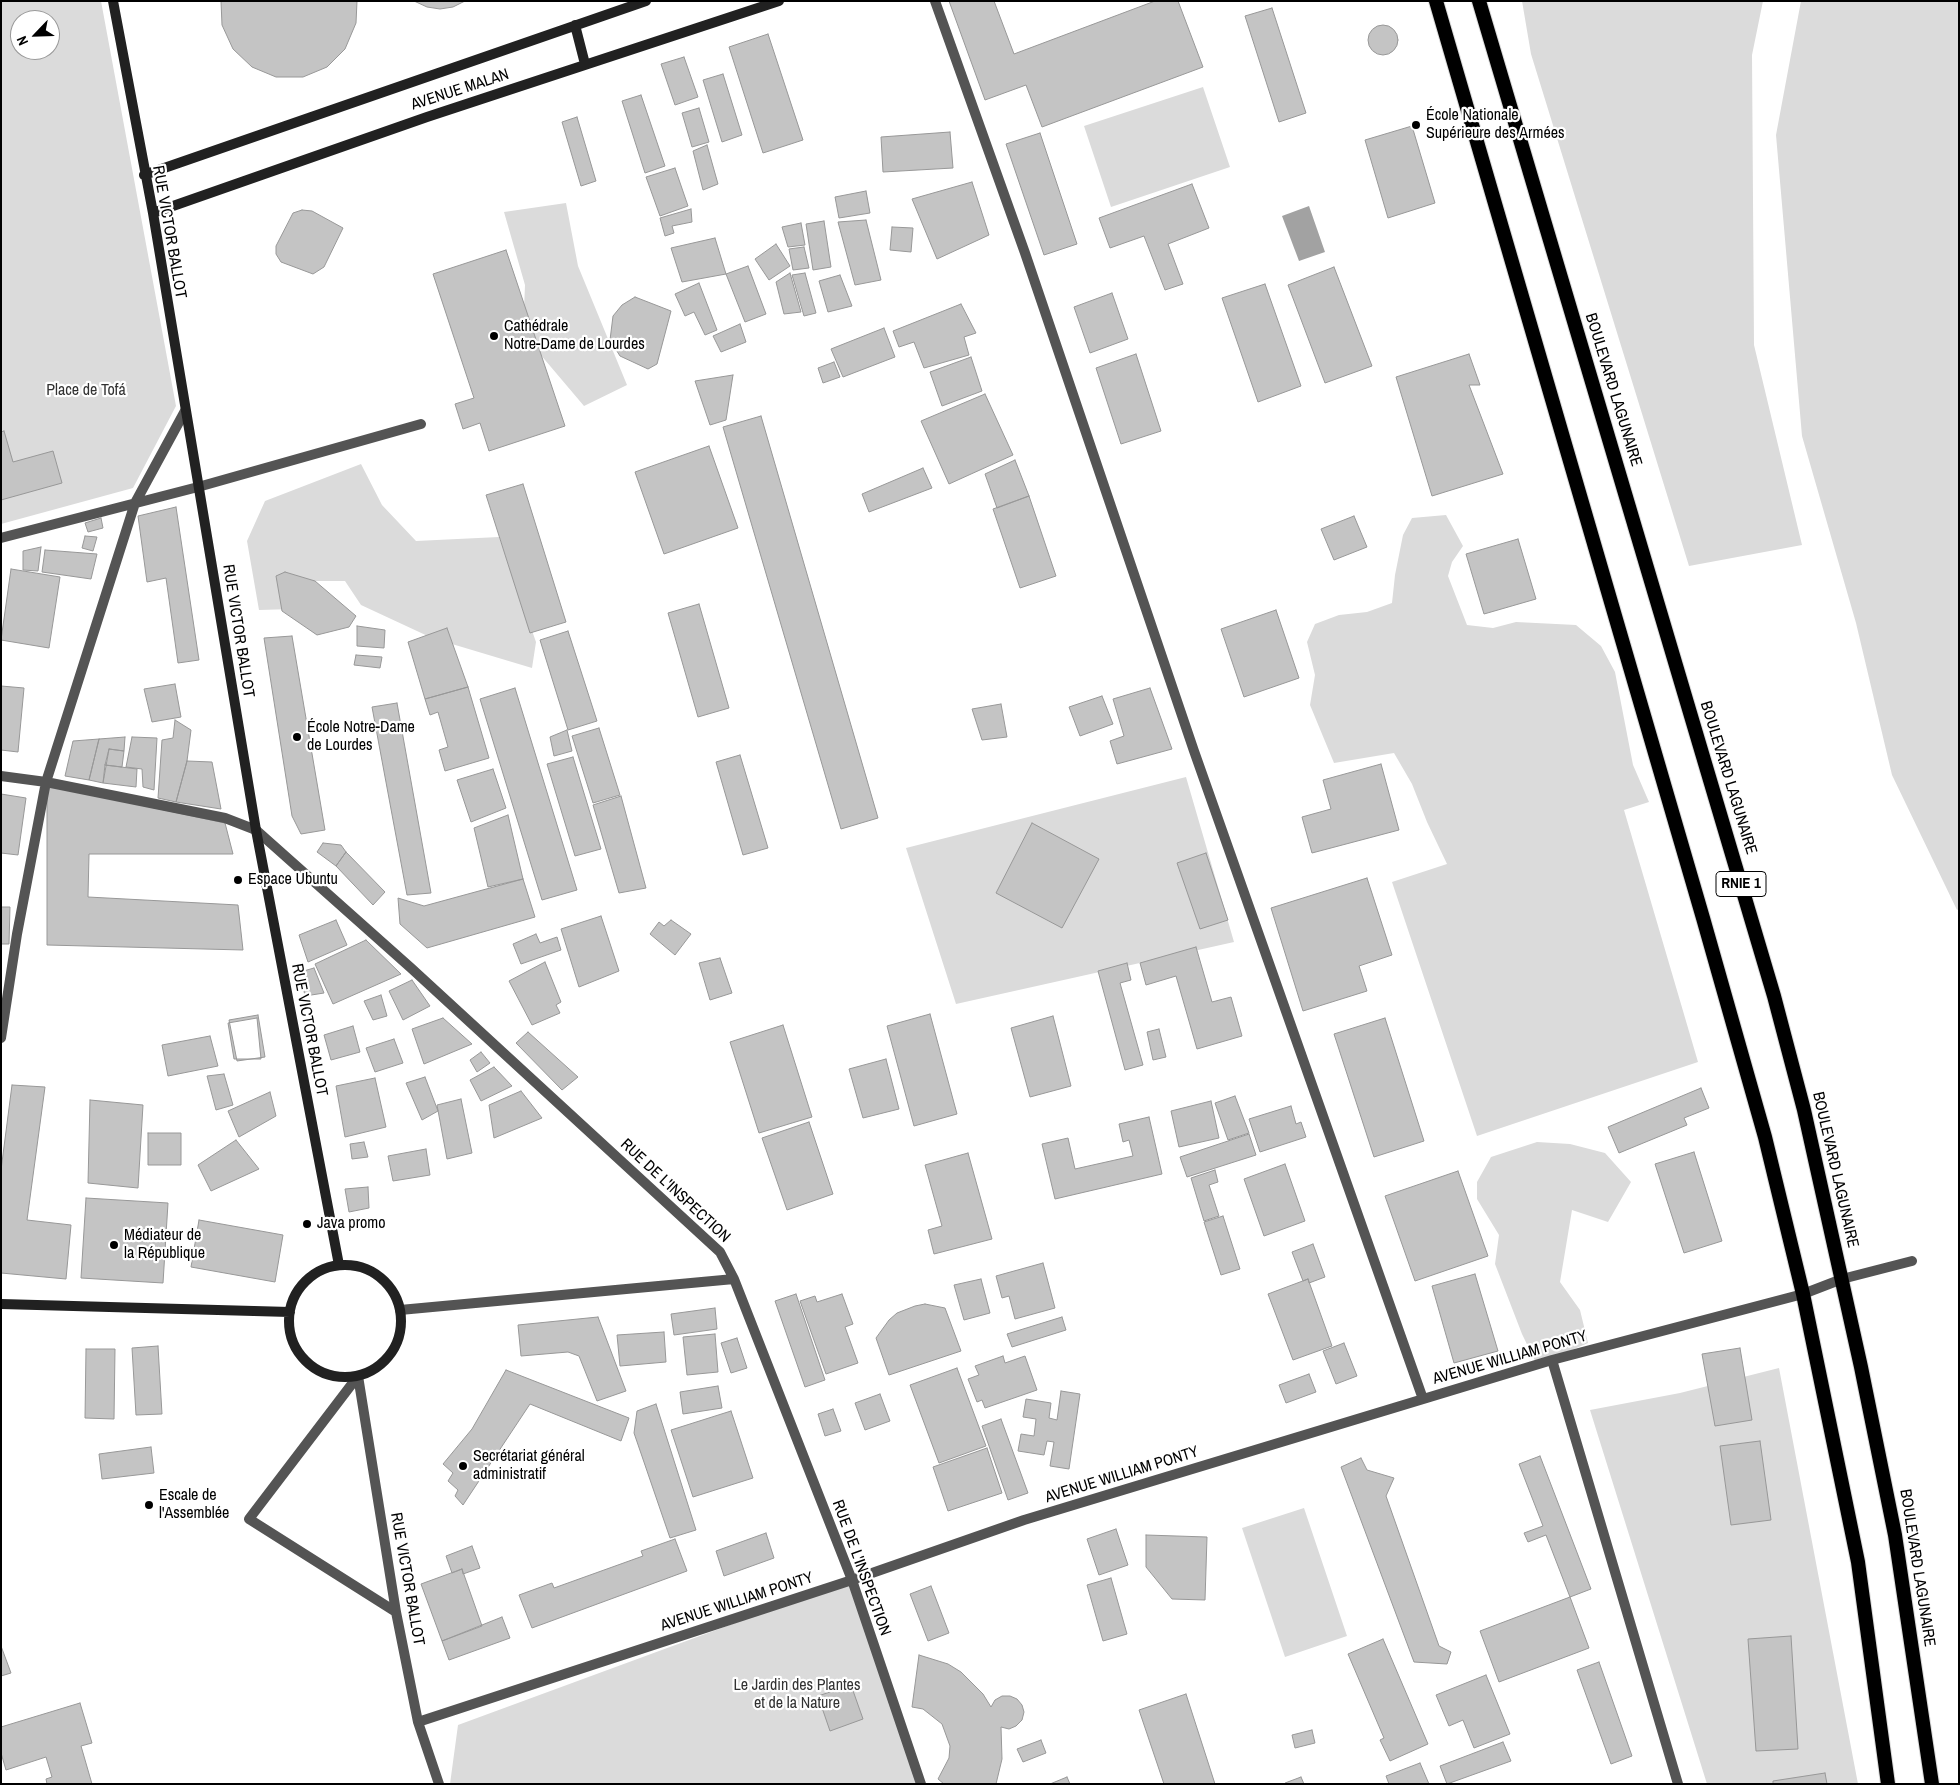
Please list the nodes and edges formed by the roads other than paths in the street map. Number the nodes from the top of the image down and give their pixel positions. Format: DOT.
graph roads {
  1 [pos="113,1"];
  2 [pos="646,1"];
  3 [pos="779,1"];
  4 [pos="935,1"];
  5 [pos="1436,1"];
  6 [pos="1479,1"];
  7 [pos="575,25"];
  8 [pos="584,64"];
  9 [pos="144,174"];
  10 [pos="153,213"];
  11 [pos="185,411"];
  12 [pos="421,424"];
  13 [pos="198,487"];
  14 [pos="135,503"];
  15 [pos="1,538"];
  16 [pos="1,776"];
  17 [pos="46,782"];
  18 [pos="256,830"];
  19 [pos="1,1038"];
  20 [pos="1912,1261"];
  21 [pos="340,1265"];
  22 [pos="734,1279"];
  23 [pos="1842,1280"];
  24 [pos="1803,1294"];
  25 [pos="1,1304"];
  26 [pos="400,1310"];
  27 [pos="290,1312"];
  28 [pos="1552,1360"];
  29 [pos="358,1376"];
  30 [pos="1422,1399"];
  31 [pos="852,1580"];
  32 [pos="396,1612"];
  33 [pos="418,1722"];
  34 [pos="439,1784"];
  35 [pos="922,1784"];
  36 [pos="1678,1784"];
  37 [pos="1888,1784"];
  38 [pos="1932,1784"];
  1 -- 9 [label="main road, RUE VICTOR BALLOT"];
  2 -- 7 [label="main road, AVENUE MALAN"];
  3 -- 8 [label="main road, AVENUE MALAN"];
  4 -- 30 [label="street"];
  5 -- 24 [label="highway, RNIE 1"];
  6 -- 23 [label="highway, BOULEVARD LAGUNAIRE / RNIE 1"];
  7 -- 8 [label="main road"];
  7 -- 9 [label="main road, AVENUE MALAN"];
  8 -- 10 [label="main road, AVENUE MALAN"];
  9 -- 10 [label="main road, RUE VICTOR BALLOT"];
  10 -- 11 [label="main road, RUE VICTOR BALLOT"];
  11 -- 13 [label="main road, RUE VICTOR BALLOT"];
  11 -- 14 [label="street"];
  12 -- 13 [label="street"];
  13 -- 14 [label="street"];
  13 -- 18 [label="main road, RUE VICTOR BALLOT"];
  14 -- 15 [label="street"];
  14 -- 17 [label="street"];
  16 -- 17 [label="street"];
  17 -- 18 [label="street"];
  17 -- 19 [label="street"];
  18 -- 21 [label="main road, RUE VICTOR BALLOT"];
  18 -- 22 [label="street, RUE DE L'INSPECTION"];
  20 -- 23 [label="street, AVENUE WILLIAM PONTY"];
  21 -- 26 [label="main road"];
  21 -- 27 [label="main road"];
  22 -- 26 [label="street"];
  22 -- 31 [label="street, RUE DE L'INSPECTION"];
  23 -- 24 [label="street, AVENUE WILLIAM PONTY"];
  23 -- 38 [label="highway, BOULEVARD LAGUNAIRE / RNIE 1"];
  24 -- 28 [label="street, AVENUE WILLIAM PONTY"];
  24 -- 37 [label="highway, RNIE 1"];
  25 -- 27 [label="main road"];
  26 -- 29 [label="main road"];
  27 -- 29 [label="main road"];
  28 -- 30 [label="street, AVENUE WILLIAM PONTY"];
  28 -- 36 [label="street"];
  29 -- 32 [label="street, RUE VICTOR BALLOT"];
  29 -- 32 [label="street"];
  30 -- 31 [label="street, AVENUE WILLIAM PONTY"];
  31 -- 33 [label="street, AVENUE WILLIAM PONTY"];
  31 -- 35 [label="street, RUE DE L'INSPECTION"];
  32 -- 33 [label="street, RUE VICTOR BALLOT"];
  33 -- 34 [label="street, RUE VICTOR BALLOT"];
}
